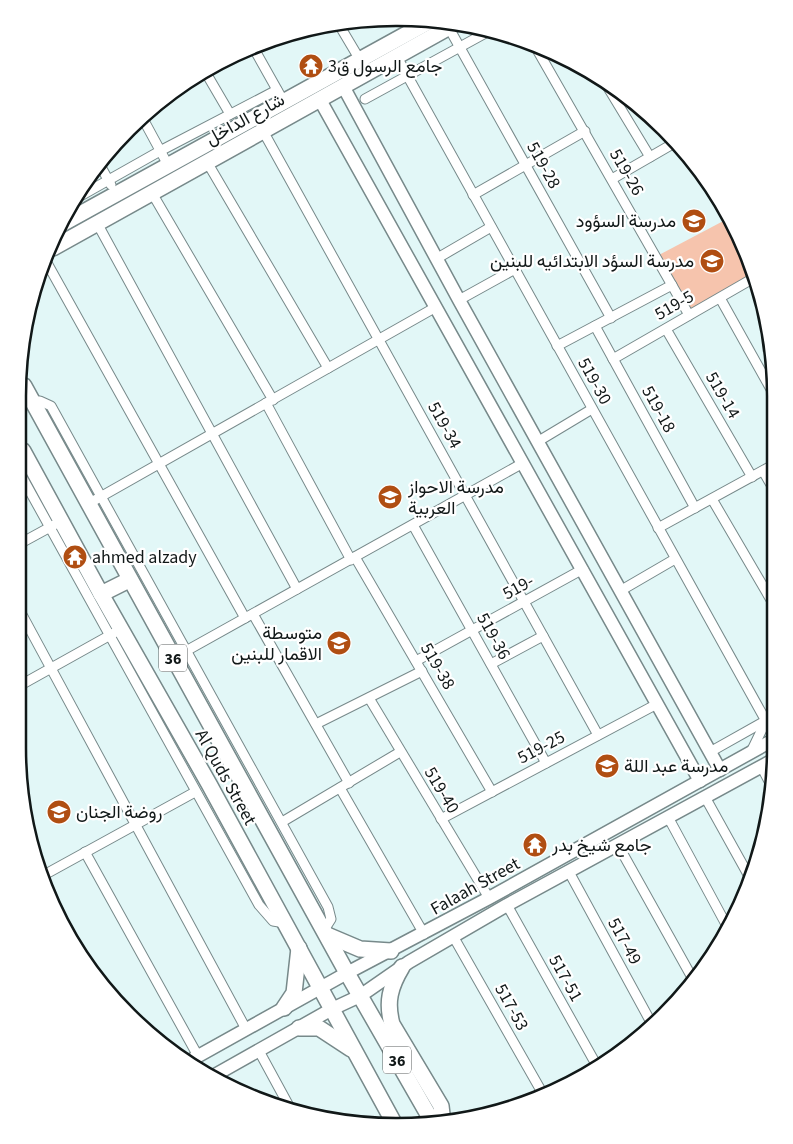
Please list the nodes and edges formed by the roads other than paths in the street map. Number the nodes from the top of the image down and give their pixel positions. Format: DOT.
graph roads {
  1 [pos="420,27"];
  2 [pos="446,29"];
  3 [pos="342,30"];
  4 [pos="454,30"];
  5 [pos="481,36"];
  6 [pos="460,48"];
  7 [pos="257,53"];
  8 [pos="540,55"];
  9 [pos="397,56"];
  10 [pos="360,60"];
  11 [pos="408,76"];
  12 [pos="209,78"];
  13 [pos="343,86"];
  14 [pos="280,96"];
  15 [pos="613,97"];
  16 [pos="365,99"];
  17 [pos="320,100"];
  18 [pos="230,114"];
  19 [pos="146,124"];
  20 [pos="263,131"];
  21 [pos="585,131"];
  22 [pos="669,146"];
  23 [pos="160,151"];
  24 [pos="650,157"];
  25 [pos="207,162"];
  26 [pos="168,165"];
  27 [pos="526,165"];
  28 [pos="103,171"];
  29 [pos="612,179"];
  30 [pos="113,188"];
  31 [pos="152,193"];
  32 [pos="474,195"];
  33 [pos="86,196"];
  34 [pos="75,213"];
  35 [pos="97,224"];
  36 [pos="491,227"];
  37 [pos="59,245"];
  38 [pos="436,259"];
  39 [pos="49,267"];
  40 [pos="515,270"];
  41 [pos="748,281"];
  42 [pos="672,285"];
  43 [pos="720,298"];
  44 [pos="459,300"];
  45 [pos="436,307"];
  46 [pos="689,315"];
  47 [pos="611,318"];
  48 [pos="595,326"];
  49 [pos="666,329"];
  50 [pos="379,340"];
  51 [pos="557,346"];
  52 [pos="613,359"];
  53 [pos="328,368"];
  54 [pos="766,381"];
  55 [pos="26,390"];
  56 [pos="269,401"];
  57 [pos="592,409"];
  58 [pos="526,422"];
  59 [pos="506,432"];
  60 [pos="214,433"];
  61 [pos="537,442"];
  62 [pos="26,458"];
  63 [pos="523,463"];
  64 [pos="158,464"];
  65 [pos="767,469"];
  66 [pos="763,471"];
  67 [pos="752,477"];
  68 [pos="767,478"];
  69 [pos="26,483"];
  70 [pos="466,496"];
  71 [pos="712,499"];
  72 [pos="94,501"];
  73 [pos="695,508"];
  74 [pos="55,525"];
  75 [pos="413,525"];
  76 [pos="658,528"];
  77 [pos="26,540"];
  78 [pos="353,558"];
  79 [pos="675,559"];
  80 [pos="583,569"];
  81 [pos="129,580"];
  82 [pos="297,589"];
  83 [pos="620,591"];
  84 [pos="767,593"];
  85 [pos="101,594"];
  86 [pos="524,602"];
  87 [pos="249,616"];
  88 [pos="26,622"];
  89 [pos="472,630"];
  90 [pos="115,632"];
  91 [pos="543,636"];
  92 [pos="186,650"];
  93 [pos="416,661"];
  94 [pos="491,664"];
  95 [pos="50,668"];
  96 [pos="422,671"];
  97 [pos="26,682"];
  98 [pos="369,698"];
  99 [pos="657,704"];
  100 [pos="766,721"];
  101 [pos="316,724"];
  102 [pos="598,736"];
  103 [pos="767,743"];
  104 [pos="400,752"];
  105 [pos="710,752"];
  106 [pos="751,752"];
  107 [pos="546,763"];
  108 [pos="766,763"];
  109 [pos="760,766"];
  110 [pos="720,770"];
  111 [pos="766,776"];
  112 [pos="700,781"];
  113 [pos="349,782"];
  114 [pos="340,788"];
  115 [pos="195,792"];
  116 [pos="492,792"];
  117 [pos="705,797"];
  118 [pos="668,817"];
  119 [pos="441,819"];
  120 [pos="282,822"];
  121 [pos="136,824"];
  122 [pos="618,845"];
  123 [pos="85,852"];
  124 [pos="746,870"];
  125 [pos="569,872"];
  126 [pos="48,873"];
  127 [pos="489,898"];
  128 [pos="507,905"];
  129 [pos="724,920"];
  130 [pos="285,923"];
  131 [pos="326,933"];
  132 [pos="424,934"];
  133 [pos="454,936"];
  134 [pos="299,948"];
  135 [pos="391,951"];
  136 [pos="402,967"];
  137 [pos="690,973"];
  138 [pos="347,974"];
  139 [pos="321,988"];
  140 [pos="360,996"];
  141 [pos="284,1008"];
  142 [pos="332,1009"];
  143 [pos="649,1018"];
  144 [pos="299,1028"];
  145 [pos="246,1030"];
  146 [pos="259,1051"];
  147 [pos="355,1052"];
  148 [pos="195,1058"];
  149 [pos="594,1060"];
  150 [pos="219,1073"];
  151 [pos="540,1089"];
  152 [pos="286,1101"];
  153 [pos="441,1106"];
  154 [pos="442,1115"];
  155 [pos="446,1115"];
  156 [pos="429,1116"];
  157 [pos="391,1118"];
  1 -- 10 [label="main road, شارع الداخل"];
  2 -- 9 [label="main road, شارع الداخل"];
  3 -- 10 [label="street"];
  4 -- 6 [label="street, 519-28"];
  5 -- 6 [label="street"];
  6 -- 11 [label="street"];
  6 -- 27 [label="street, 519-28"];
  7 -- 14 [label="street"];
  8 -- 21 [label="street, 519-26"];
  9 -- 11 [label="street, 519-30"];
  9 -- 13 [label="main road, شارع الداخل"];
  10 -- 14 [label="main road, شارع الداخل"];
  11 -- 16 [label="street"];
  11 -- 32 [label="street, 519-30"];
  12 -- 18 [label="street"];
  13 -- 17 [label="main road, شارع الداخل"];
  13 -- 38 [label="street"];
  14 -- 18 [label="street"];
  14 -- 26 [label="main road, شارع الداخل"];
  15 -- 24 [label="street"];
  17 -- 20 [label="main road, شارع الداخل"];
  17 -- 45 [label="street"];
  18 -- 23 [label="street"];
  19 -- 23 [label="street"];
  20 -- 25 [label="main road, شارع الداخل"];
  20 -- 50 [label="street, 519-34"];
  21 -- 27 [label="street"];
  21 -- 29 [label="street, 519-26"];
  22 -- 24 [label="street"];
  23 -- 26 [label="street"];
  23 -- 30 [label="street"];
  24 -- 29 [label="street"];
  25 -- 31 [label="main road, شارع الداخل"];
  25 -- 53 [label="street"];
  26 -- 30 [label="main road, شارع الداخل"];
  27 -- 32 [label="street"];
  27 -- 47 [label="street, 519-28"];
  28 -- 30 [label="street"];
  29 -- 42 [label="street, 519-26"];
  30 -- 33 [label="street"];
  30 -- 34 [label="main road, شارع الداخل"];
  31 -- 35 [label="main road, شارع الداخل"];
  31 -- 56 [label="street, 519-38"];
  32 -- 36 [label="street, 519-30"];
  35 -- 37 [label="main road, شارع الداخل"];
  35 -- 60 [label="street"];
  36 -- 38 [label="street"];
  36 -- 40 [label="street, 519-30"];
  38 -- 44 [label="street"];
  39 -- 64 [label="street"];
  40 -- 44 [label="street"];
  40 -- 51 [label="street, 519-30"];
  41 -- 43 [label="street, 519-5"];
  42 -- 46 [label="street, 519-26"];
  42 -- 47 [label="street"];
  43 -- 46 [label="street, 519-5"];
  43 -- 54 [label="street"];
  44 -- 58 [label="street"];
  45 -- 50 [label="street"];
  45 -- 59 [label="street"];
  46 -- 49 [label="street, 519-5"];
  47 -- 48 [label="street"];
  48 -- 51 [label="street"];
  48 -- 52 [label="street, 519-18"];
  49 -- 52 [label="street, 519-5"];
  49 -- 67 [label="street, 519-14"];
  50 -- 53 [label="street"];
  50 -- 70 [label="street, 519-34"];
  51 -- 57 [label="street, 519-30"];
  52 -- 73 [label="street, 519-18"];
  53 -- 56 [label="street"];
  55 -- 72 [label="main road, Al Quds Street / 36"];
  56 -- 60 [label="street"];
  56 -- 78 [label="street, 519-38"];
  57 -- 61 [label="street"];
  57 -- 76 [label="street, 519-30"];
  58 -- 59 [label="street"];
  58 -- 61 [label="street"];
  59 -- 63 [label="street"];
  60 -- 64 [label="street"];
  60 -- 82 [label="street"];
  61 -- 83 [label="street"];
  62 -- 74 [label="main road, Al Quds Street / 36"];
  63 -- 70 [label="street"];
  63 -- 80 [label="street"];
  64 -- 72 [label="street"];
  64 -- 87 [label="street"];
  65 -- 66 [label="street"];
  66 -- 67 [label="street"];
  66 -- 68 [label="street"];
  67 -- 71 [label="street"];
  69 -- 74 [label="street"];
  70 -- 75 [label="street"];
  70 -- 86 [label="street, 519-34"];
  71 -- 73 [label="street"];
  71 -- 84 [label="street"];
  72 -- 81 [label="main road, Al Quds Street / 36"];
  72 -- 92 [label="street"];
  73 -- 76 [label="street"];
  74 -- 77 [label="street"];
  74 -- 85 [label="main road, Al Quds Street / 36"];
  74 -- 90 [label="street"];
  75 -- 78 [label="street"];
  75 -- 89 [label="street, 519-36"];
  76 -- 79 [label="street, 519-30"];
  78 -- 82 [label="street"];
  78 -- 93 [label="street, 519-38"];
  79 -- 83 [label="street"];
  79 -- 100 [label="street, 519-30"];
  80 -- 86 [label="street, 519-"];
  80 -- 99 [label="street"];
  81 -- 85 [label="main road"];
  81 -- 131 [label="main road, Al Quds Street / 36"];
  82 -- 87 [label="street"];
  83 -- 105 [label="street"];
  85 -- 90 [label="main road, Al Quds Street / 36"];
  86 -- 89 [label="street, 519-"];
  86 -- 91 [label="street, 519-34"];
  87 -- 92 [label="street"];
  87 -- 101 [label="street"];
  88 -- 95 [label="street"];
  89 -- 93 [label="street, 519-"];
  89 -- 94 [label="street, 519-36"];
  90 -- 95 [label="street"];
  90 -- 115 [label="street"];
  90 -- 130 [label="main road, Al Quds Street / 36"];
  91 -- 94 [label="street"];
  91 -- 102 [label="street, 519-34"];
  92 -- 120 [label="street"];
  93 -- 96 [label="street, 519-38"];
  94 -- 107 [label="street, 519-36"];
  95 -- 97 [label="street"];
  95 -- 121 [label="street"];
  96 -- 98 [label="street"];
  96 -- 116 [label="street, 519-38"];
  98 -- 101 [label="street"];
  98 -- 104 [label="street, 519-40"];
  99 -- 102 [label="street, 519-25"];
  99 -- 112 [label="street"];
  100 -- 105 [label="street"];
  100 -- 106 [label="street"];
  101 -- 113 [label="street"];
  102 -- 107 [label="street, 519-25"];
  103 -- 106 [label="street, Falaah Street"];
  104 -- 113 [label="street"];
  104 -- 119 [label="street, 519-40"];
  105 -- 110 [label="street"];
  106 -- 110 [label="street, Falaah Street"];
  107 -- 116 [label="street, 519-25"];
  108 -- 109 [label="street, Falaah Street"];
  109 -- 111 [label="street"];
  109 -- 117 [label="street, Falaah Street"];
  110 -- 112 [label="street, Falaah Street"];
  112 -- 127 [label="street, Falaah Street"];
  113 -- 114 [label="street"];
  114 -- 120 [label="street"];
  114 -- 132 [label="street"];
  115 -- 121 [label="street"];
  115 -- 130 [label="street"];
  116 -- 119 [label="street, 519-25"];
  117 -- 118 [label="street, Falaah Street"];
  117 -- 124 [label="street"];
  118 -- 122 [label="street, Falaah Street"];
  118 -- 129 [label="street"];
  119 -- 127 [label="street, 519-40"];
  120 -- 131 [label="street"];
  121 -- 123 [label="street"];
  121 -- 145 [label="street"];
  122 -- 125 [label="street, Falaah Street"];
  122 -- 137 [label="street"];
  123 -- 126 [label="street"];
  123 -- 148 [label="street"];
  125 -- 128 [label="street, Falaah Street"];
  125 -- 143 [label="street, 517-49"];
  127 -- 132 [label="street, Falaah Street"];
  128 -- 133 [label="street, Falaah Street"];
  128 -- 149 [label="street, 517-51"];
  130 -- 134 [label="main road, Al Quds Street / 36"];
  131 -- 135 [label="main road"];
  131 -- 138 [label="main road, Al Quds Street / 36"];
  132 -- 135 [label="street, Falaah Street"];
  133 -- 136 [label="street, Falaah Street"];
  133 -- 151 [label="street, 517-53"];
  134 -- 139 [label="main road, Al Quds Street / 36"];
  134 -- 141 [label="main road"];
  135 -- 138 [label="street, Falaah Street"];
  136 -- 140 [label="street, Falaah Street"];
  136 -- 153 [label="main road"];
  138 -- 139 [label="street, Falaah Street"];
  138 -- 140 [label="main road, Al Quds Street / 36"];
  139 -- 141 [label="street, Falaah Street"];
  139 -- 142 [label="main road, Al Quds Street / 36"];
  140 -- 142 [label="street, Falaah Street"];
  140 -- 156 [label="main road, Al Quds Street / 36"];
  141 -- 145 [label="street, Falaah Street"];
  142 -- 144 [label="street, Falaah Street"];
  142 -- 147 [label="main road, Al Quds Street / 36"];
  144 -- 146 [label="street, Falaah Street"];
  144 -- 147 [label="main road"];
  145 -- 148 [label="street, Falaah Street"];
  146 -- 150 [label="street, Falaah Street"];
  146 -- 152 [label="street"];
  147 -- 157 [label="main road, Al Quds Street / 36"];
  153 -- 154 [label="main road"];
  153 -- 155 [label="street"];
}
